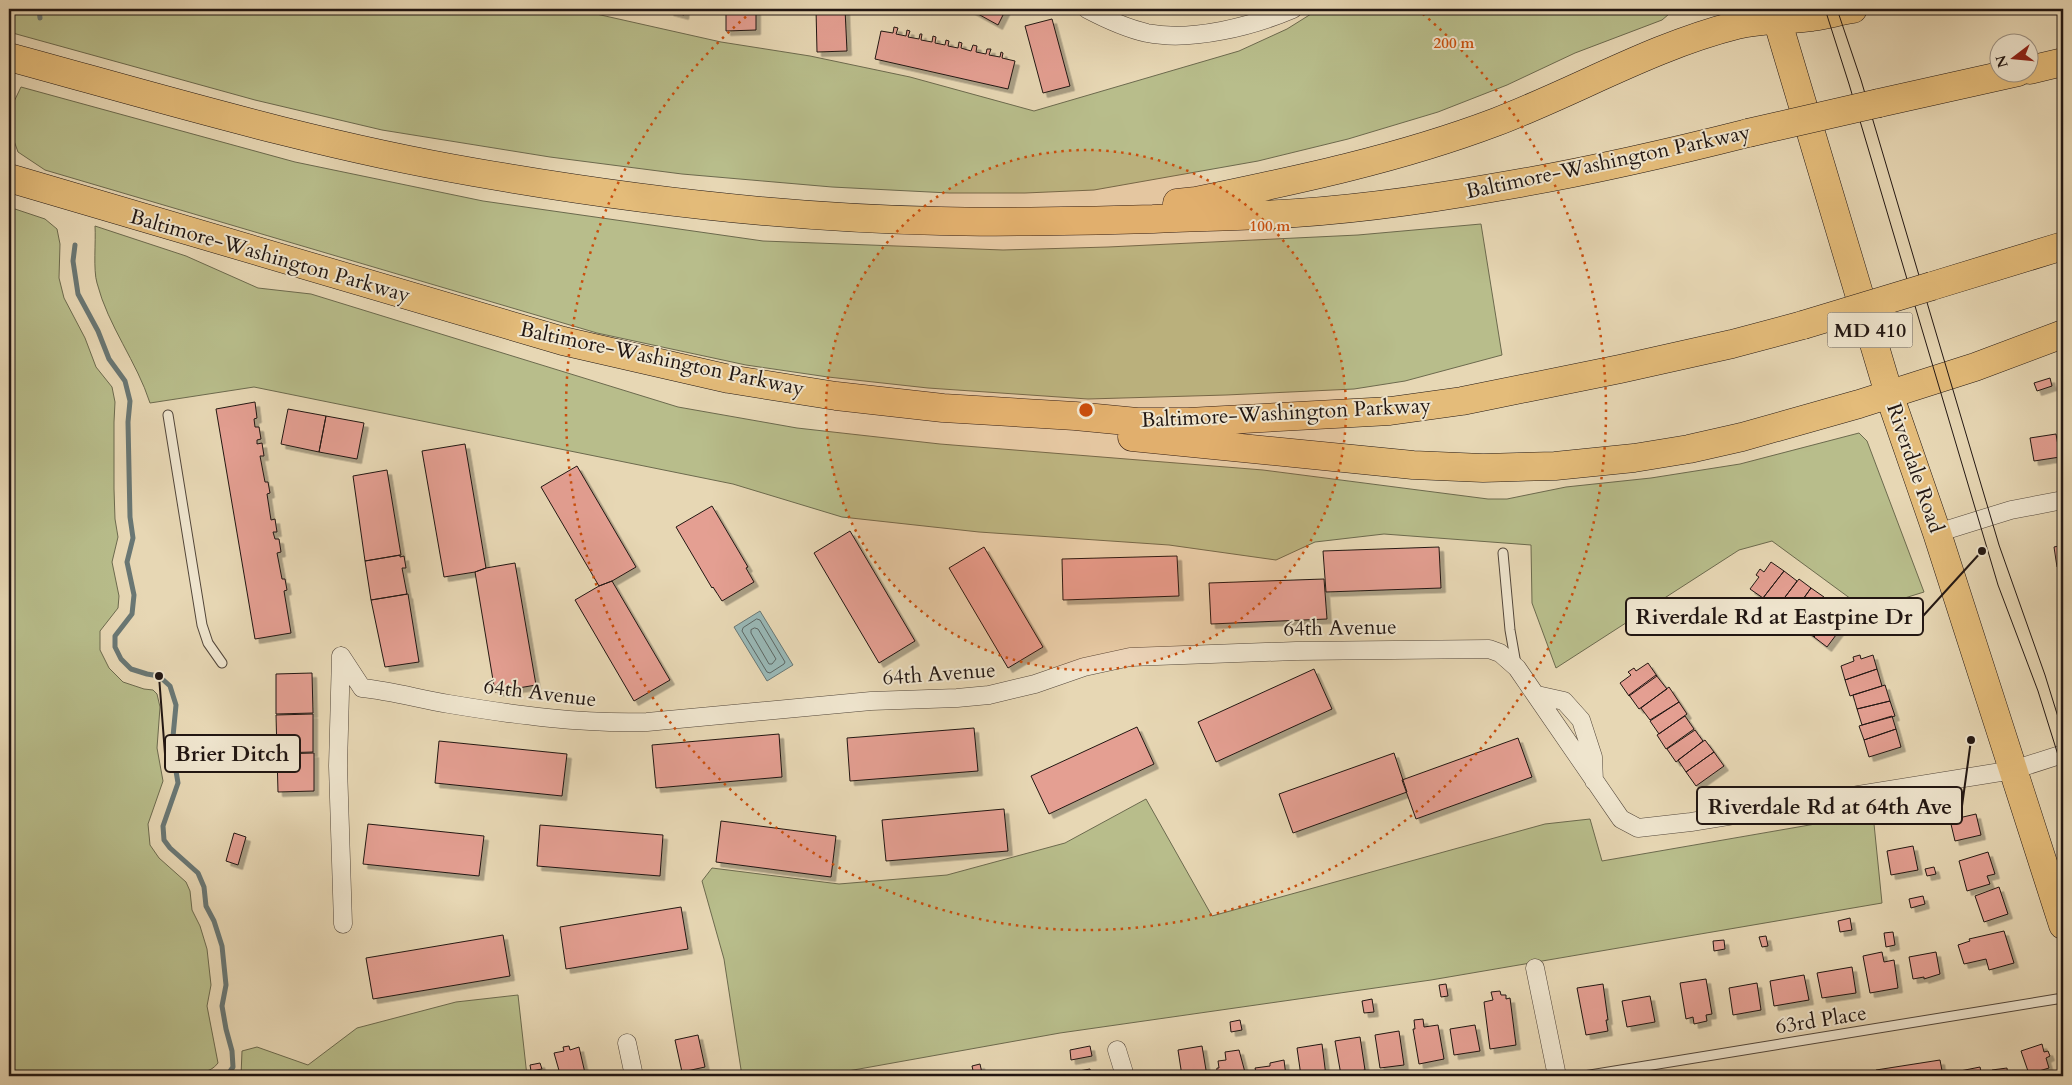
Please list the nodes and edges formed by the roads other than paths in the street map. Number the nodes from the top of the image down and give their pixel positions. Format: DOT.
graph roads {
  1 [pos="1087,9"];
  2 [pos="1293,9"];
  3 [pos="1853,9"];
  4 [pos="1776,14"];
  5 [pos="9,58"];
  6 [pos="2063,62"];
  7 [pos="2040,68"];
  8 [pos="1990,78"];
  9 [pos="9,178"];
  10 [pos="1011,222"];
  11 [pos="2063,246"];
  12 [pos="2063,334"];
  13 [pos="1890,394"];
  14 [pos="943,408"];
  15 [pos="168,415"];
  16 [pos="2063,500"];
  17 [pos="1936,533"];
  18 [pos="1503,553"];
  19 [pos="222,663"];
  20 [pos="1517,668"];
  21 [pos="1537,695"];
  22 [pos="2063,754"];
  23 [pos="2013,770"];
  24 [pos="1594,781"];
  25 [pos="343,924"];
  26 [pos="2063,925"];
  27 [pos="1535,968"];
  28 [pos="2063,998"];
  29 [pos="627,1043"];
  30 [pos="1117,1050"];
  31 [pos="634,1076"];
  32 [pos="1125,1076"];
  33 [pos="1557,1076"];
  34 [pos="1584,1076"];
  1 -- 2 [label="street"];
  3 -- 4 [label="main road"];
  4 -- 10 [label="main road"];
  4 -- 13 [label="main road, Riverdale Road / MD 410"];
  5 -- 10 [label="main road, Baltimore-Washington Parkway"];
  6 -- 7 [label="main road"];
  8 -- 10 [label="main road, Baltimore-Washington Parkway, bridge"];
  9 -- 14 [label="main road, Baltimore-Washington Parkway"];
  11 -- 14 [label="main road, Baltimore-Washington Parkway, bridge"];
  12 -- 13 [label="main road"];
  13 -- 14 [label="main road"];
  13 -- 17 [label="main road, Riverdale Road / MD 410"];
  15 -- 19 [label="lane"];
  16 -- 17 [label="street"];
  17 -- 23 [label="main road, Riverdale Road / MD 410"];
  18 -- 20 [label="lane"];
  20 -- 21 [label="street, 64th Avenue"];
  20 -- 25 [label="street, 64th Avenue"];
  21 -- 24 [label="street, 64th Avenue"];
  21 -- 24 [label="street"];
  22 -- 23 [label="street, 64th Avenue"];
  23 -- 24 [label="street, 64th Avenue"];
  23 -- 26 [label="main road, Riverdale Road / MD 410"];
  27 -- 33 [label="street"];
  28 -- 34 [label="lane, 63rd Place"];
  29 -- 31 [label="street"];
  30 -- 32 [label="street"];
}
